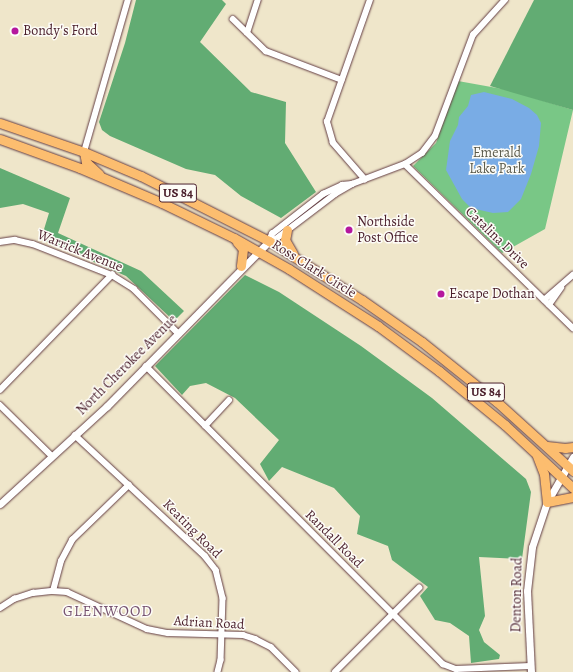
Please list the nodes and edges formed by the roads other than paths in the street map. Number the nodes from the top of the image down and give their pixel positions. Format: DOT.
graph roads {
  1 [pos="128,0"];
  2 [pos="258,0"];
  3 [pos="370,0"];
  4 [pos="505,0"];
  5 [pos="233,19"];
  6 [pos="247,33"];
  7 [pos="342,80"];
  8 [pos="0,122"];
  9 [pos="0,139"];
  10 [pos="84,152"];
  11 [pos="405,164"];
  12 [pos="103,178"];
  13 [pos="365,180"];
  14 [pos="352,184"];
  15 [pos="188,198"];
  16 [pos="181,212"];
  17 [pos="287,230"];
  18 [pos="234,238"];
  19 [pos="269,241"];
  20 [pos="0,242"];
  21 [pos="258,251"];
  22 [pos="296,258"];
  23 [pos="241,266"];
  24 [pos="112,275"];
  25 [pos="573,276"];
  26 [pos="561,288"];
  27 [pos="544,300"];
  28 [pos="549,305"];
  29 [pos="573,328"];
  30 [pos="407,330"];
  31 [pos="178,333"];
  32 [pos="400,341"];
  33 [pos="146,366"];
  34 [pos="474,382"];
  35 [pos="0,390"];
  36 [pos="465,392"];
  37 [pos="230,400"];
  38 [pos="0,405"];
  39 [pos="519,421"];
  40 [pos="505,425"];
  41 [pos="205,426"];
  42 [pos="75,435"];
  43 [pos="546,445"];
  44 [pos="573,447"];
  45 [pos="536,453"];
  46 [pos="52,456"];
  47 [pos="573,457"];
  48 [pos="570,468"];
  49 [pos="561,476"];
  50 [pos="128,485"];
  51 [pos="573,488"];
  52 [pos="573,497"];
  53 [pos="547,502"];
  54 [pos="0,504"];
  55 [pos="419,588"];
  56 [pos="54,590"];
  57 [pos="0,608"];
  58 [pos="393,614"];
  59 [pos="223,634"];
  60 [pos="531,669"];
  61 [pos="218,672"];
  62 [pos="296,672"];
  63 [pos="336,672"];
  1 -- 10 [label="street"];
  2 -- 6 [label="street"];
  3 -- 7 [label="street"];
  4 -- 11 [label="street, North Cherokee Avenue"];
  5 -- 6 [label="street"];
  6 -- 7 [label="street"];
  7 -- 13 [label="street"];
  8 -- 10 [label="highway, Ross Clark Circle / US 84"];
  9 -- 12 [label="highway, Ross Clark Circle / US 84"];
  10 -- 12 [label="highway"];
  10 -- 15 [label="highway, Ross Clark Circle / US 84"];
  11 -- 13 [label="street, North Cherokee Avenue"];
  11 -- 27 [label="street, Catalina Drive"];
  12 -- 16 [label="highway, Ross Clark Circle / US 84"];
  13 -- 14 [label="street, North Cherokee Avenue"];
  14 -- 17 [label="street, North Cherokee Avenue"];
  14 -- 19 [label="street, North Cherokee Avenue"];
  15 -- 16 [label="highway"];
  15 -- 19 [label="highway, Ross Clark Circle / US 84"];
  16 -- 18 [label="highway, Ross Clark Circle / US 84"];
  17 -- 19 [label="street, North Cherokee Avenue"];
  17 -- 22 [label="highway"];
  18 -- 21 [label="highway, Ross Clark Circle / US 84"];
  18 -- 23 [label="highway"];
  19 -- 21 [label="street, North Cherokee Avenue"];
  19 -- 22 [label="highway, Ross Clark Circle / US 84"];
  20 -- 24 [label="street, Warrick Avenue"];
  21 -- 23 [label="street, North Cherokee Avenue"];
  21 -- 32 [label="highway, Ross Clark Circle / US 84"];
  22 -- 30 [label="highway, Ross Clark Circle / US 84"];
  23 -- 31 [label="street, North Cherokee Avenue"];
  24 -- 31 [label="street, Warrick Avenue"];
  24 -- 35 [label="street"];
  25 -- 26 [label="street"];
  26 -- 27 [label="street"];
  26 -- 28 [label="street"];
  27 -- 28 [label="street, Catalina Drive"];
  28 -- 29 [label="street, Catalina Drive"];
  30 -- 32 [label="highway"];
  30 -- 34 [label="highway, Ross Clark Circle / US 84"];
  31 -- 33 [label="street, North Cherokee Avenue"];
  32 -- 36 [label="highway, Ross Clark Circle / US 84"];
  33 -- 41 [label="street, Randall Road"];
  33 -- 42 [label="street, North Cherokee Avenue"];
  34 -- 36 [label="highway"];
  34 -- 39 [label="highway, Ross Clark Circle / US 84"];
  36 -- 40 [label="highway, Ross Clark Circle / US 84"];
  37 -- 41 [label="street"];
  38 -- 46 [label="street"];
  39 -- 40 [label="highway"];
  39 -- 43 [label="highway, Ross Clark Circle / US 84"];
  40 -- 45 [label="highway, Ross Clark Circle / US 84"];
  41 -- 58 [label="street, Randall Road"];
  42 -- 46 [label="street, North Cherokee Avenue"];
  42 -- 50 [label="street, Keating Road"];
  43 -- 44 [label="highway"];
  43 -- 48 [label="highway, Ross Clark Circle / US 84"];
  45 -- 49 [label="highway, Ross Clark Circle / US 84"];
  45 -- 53 [label="highway"];
  46 -- 54 [label="street, North Cherokee Avenue"];
  47 -- 48 [label="street, Denton Road"];
  48 -- 49 [label="street, Denton Road"];
  49 -- 51 [label="highway, Ross Clark Circle / US 84"];
  49 -- 53 [label="street, Denton Road"];
  50 -- 56 [label="street"];
  50 -- 59 [label="street, Keating Road"];
  52 -- 53 [label="highway"];
  53 -- 60 [label="street, Denton Road"];
  55 -- 58 [label="street"];
  56 -- 57 [label="street, Adrian Road"];
  56 -- 59 [label="street, Adrian Road"];
  58 -- 60 [label="street, Randall Road"];
  58 -- 63 [label="street"];
  59 -- 61 [label="street, Keating Road"];
  59 -- 62 [label="street, Adrian Road"];
}
